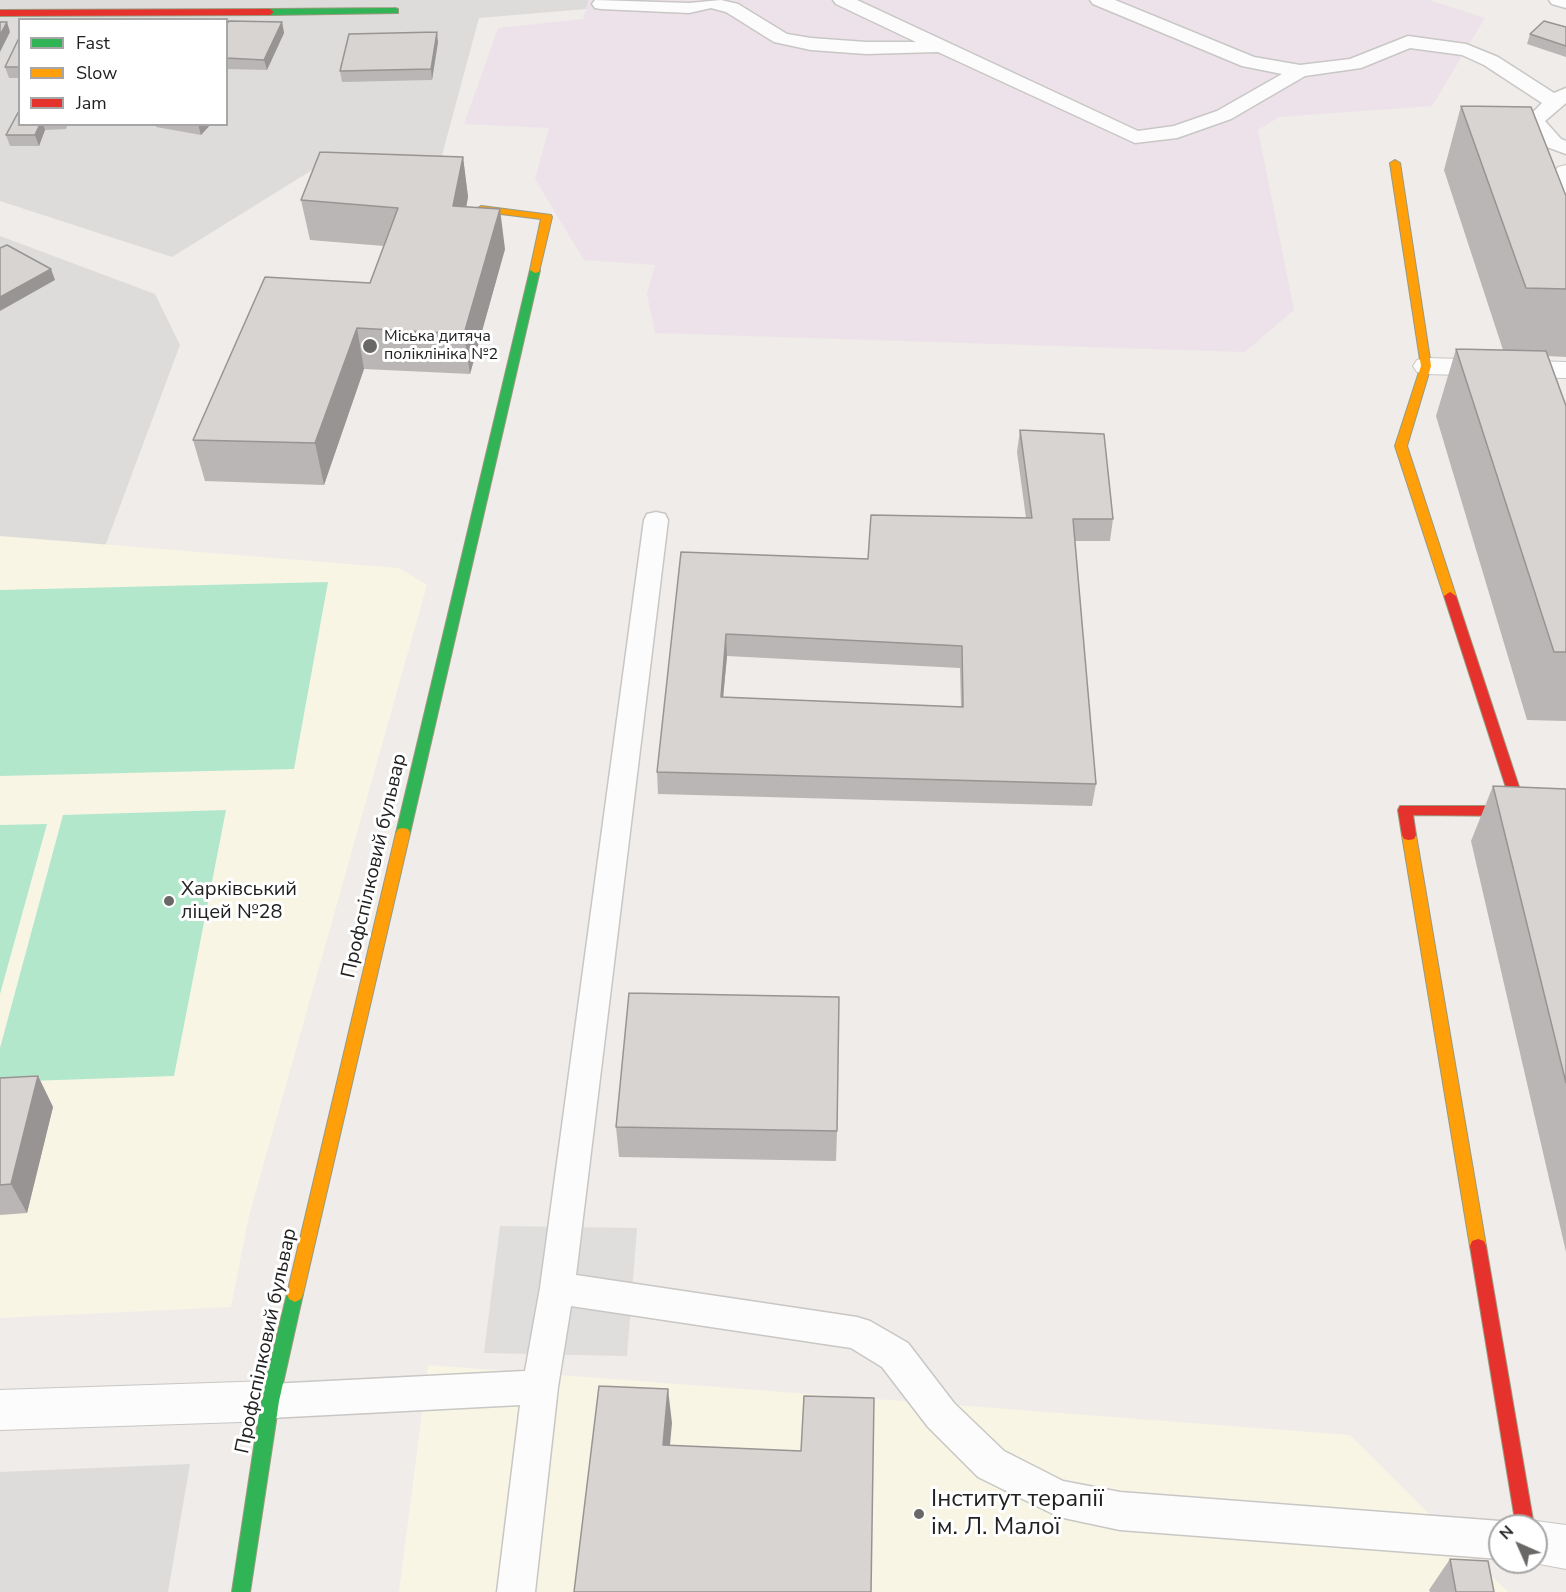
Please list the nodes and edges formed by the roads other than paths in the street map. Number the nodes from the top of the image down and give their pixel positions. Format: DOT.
graph roads {
  1 [pos="842,0"];
  2 [pos="1099,0"];
  3 [pos="601,4"];
  4 [pos="395,11"];
  5 [pos="0,14"];
  6 [pos="943,47"];
  7 [pos="1300,71"];
  8 [pos="1560,98"];
  9 [pos="1566,148"];
  10 [pos="1395,163"];
  11 [pos="1566,172"];
  12 [pos="1566,194"];
  13 [pos="481,210"];
  14 [pos="1426,366"];
  15 [pos="1566,370"];
  16 [pos="656,520"];
  17 [pos="557,1288"];
  18 [pos="540,1387"];
  19 [pos="270,1401"];
  20 [pos="0,1410"];
  21 [pos="1523,1514"];
  22 [pos="1488,1539"];
  23 [pos="1548,1545"];
  24 [pos="1566,1547"];
  25 [pos="241,1592"];
  26 [pos="516,1592"];
  1 -- 6 [label="lane"];
  2 -- 7 [label="lane"];
  3 -- 6 [label="lane"];
  4 -- 5 [label="street"];
  6 -- 7 [label="lane"];
  7 -- 8 [label="lane"];
  8 -- 9 [label="lane"];
  10 -- 14 [label="street"];
  11 -- 12 [label="street"];
  13 -- 19 [label="street, Профспілковий бульвар"];
  14 -- 15 [label="street"];
  14 -- 21 [label="street"];
  16 -- 17 [label="lane"];
  17 -- 18 [label="lane"];
  17 -- 22 [label="lane"];
  18 -- 19 [label="lane"];
  18 -- 26 [label="lane"];
  19 -- 20 [label="street"];
  19 -- 25 [label="street, Профспілковий бульвар"];
  23 -- 24 [label="street"];
}
